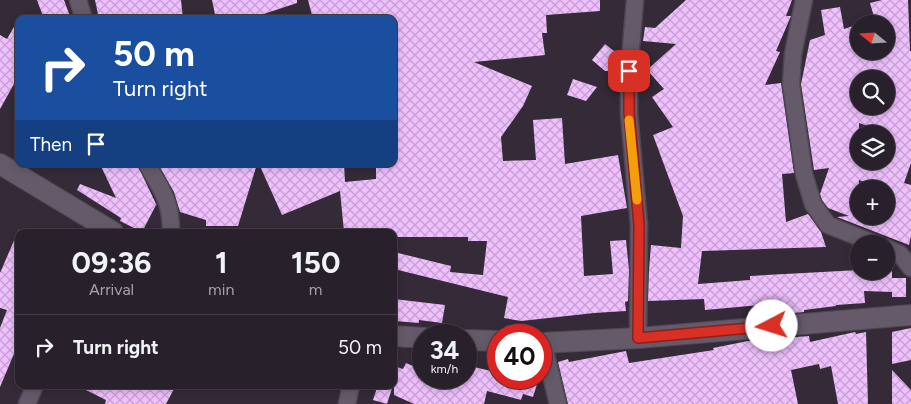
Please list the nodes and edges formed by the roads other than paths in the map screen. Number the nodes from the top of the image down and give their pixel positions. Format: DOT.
graph roads {
  1 [pos="78,0"];
  2 [pos="635,0"];
  3 [pos="804,0"];
  4 [pos="83,15"];
  5 [pos="0,164"];
  6 [pos="149,167"];
  7 [pos="108,229"];
  8 [pos="171,229"];
  9 [pos="854,235"];
  10 [pos="895,252"];
  11 [pos="911,268"];
  12 [pos="911,315"];
  13 [pos="397,336"];
  14 [pos="412,337"];
  15 [pos="638,338"];
  16 [pos="552,342"];
  17 [pos="552,381"];
  18 [pos="34,389"];
  19 [pos="350,389"];
  20 [pos="28,404"];
  21 [pos="347,404"];
  22 [pos="558,404"];
  1 -- 4 [label="street"];
  2 -- 15 [label="street"];
  3 -- 9 [label="street"];
  5 -- 7 [label="street"];
  6 -- 8 [label="street"];
  10 -- 11 [label="street"];
  12 -- 15 [label="street"];
  13 -- 14 [label="street"];
  15 -- 16 [label="street"];
  17 -- 22 [label="street"];
  18 -- 20 [label="street"];
  19 -- 21 [label="street"];
}
